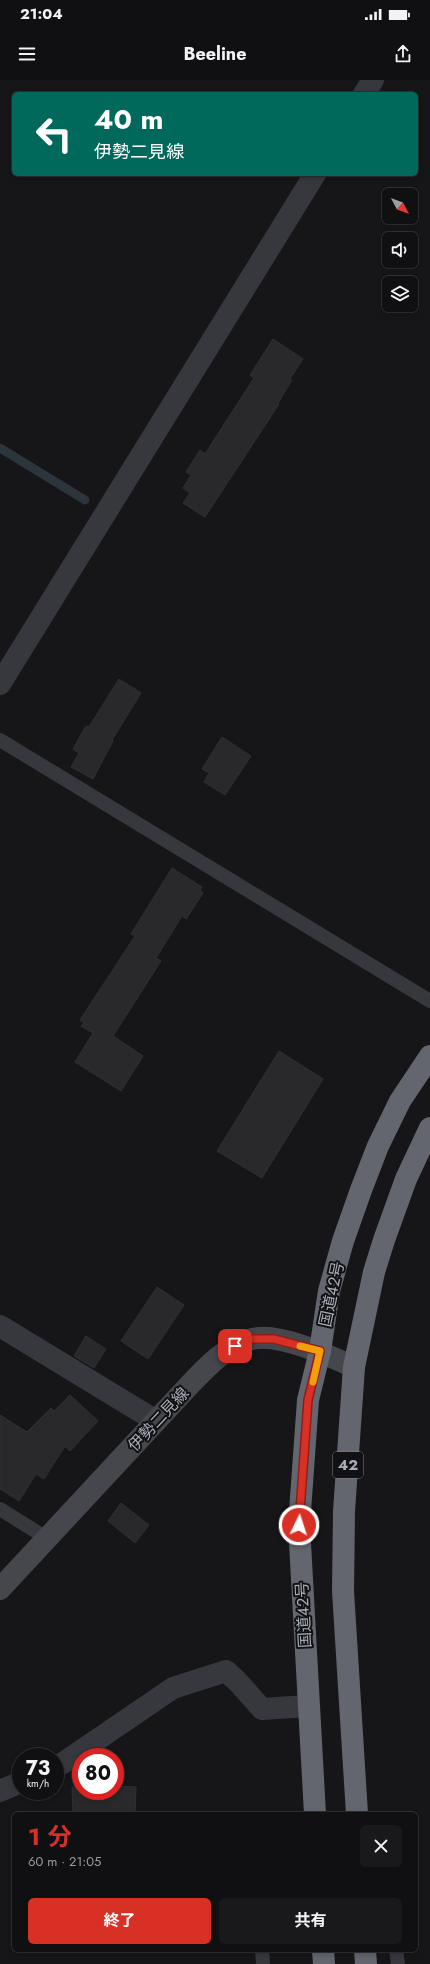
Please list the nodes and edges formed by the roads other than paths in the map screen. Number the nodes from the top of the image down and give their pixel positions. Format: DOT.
graph roads {
  1 [pos="373,80"];
  2 [pos="365,92"];
  3 [pos="314,176"];
  4 [pos="0,684"];
  5 [pos="0,740"];
  6 [pos="430,1001"];
  7 [pos="430,1056"];
  8 [pos="430,1128"];
  9 [pos="0,1326"];
  10 [pos="320,1351"];
  11 [pos="354,1367"];
  12 [pos="156,1421"];
  13 [pos="0,1509"];
  14 [pos="48,1540"];
  15 [pos="0,1590"];
  16 [pos="308,1706"];
  17 [pos="64,1762"];
  18 [pos="12,1786"];
  19 [pos="0,1791"];
  20 [pos="315,1812"];
  21 [pos="357,1812"];
  22 [pos="262,1952"];
  23 [pos="323,1952"];
  24 [pos="365,1952"];
  25 [pos="396,1952"];
  26 [pos="263,1964"];
  27 [pos="324,1964"];
  28 [pos="366,1964"];
  29 [pos="398,1964"];
  1 -- 2 [label="street"];
  3 -- 4 [label="street"];
  5 -- 6 [label="lane"];
  7 -- 10 [label="highway, 国道42号"];
  8 -- 11 [label="highway, 42"];
  9 -- 12 [label="street"];
  10 -- 11 [label="main road, 伊勢二見線"];
  10 -- 12 [label="main road, 伊勢二見線"];
  10 -- 16 [label="highway, 国道42号"];
  11 -- 21 [label="highway, 42"];
  12 -- 14 [label="main road, 伊勢二見線"];
  13 -- 14 [label="lane"];
  14 -- 15 [label="main road, 伊勢二見線"];
  16 -- 17 [label="street"];
  16 -- 20 [label="highway, 国道42号"];
  18 -- 19 [label="street"];
  22 -- 26 [label="lane"];
  23 -- 27 [label="highway"];
  24 -- 28 [label="highway"];
  25 -- 29 [label="lane"];
}
